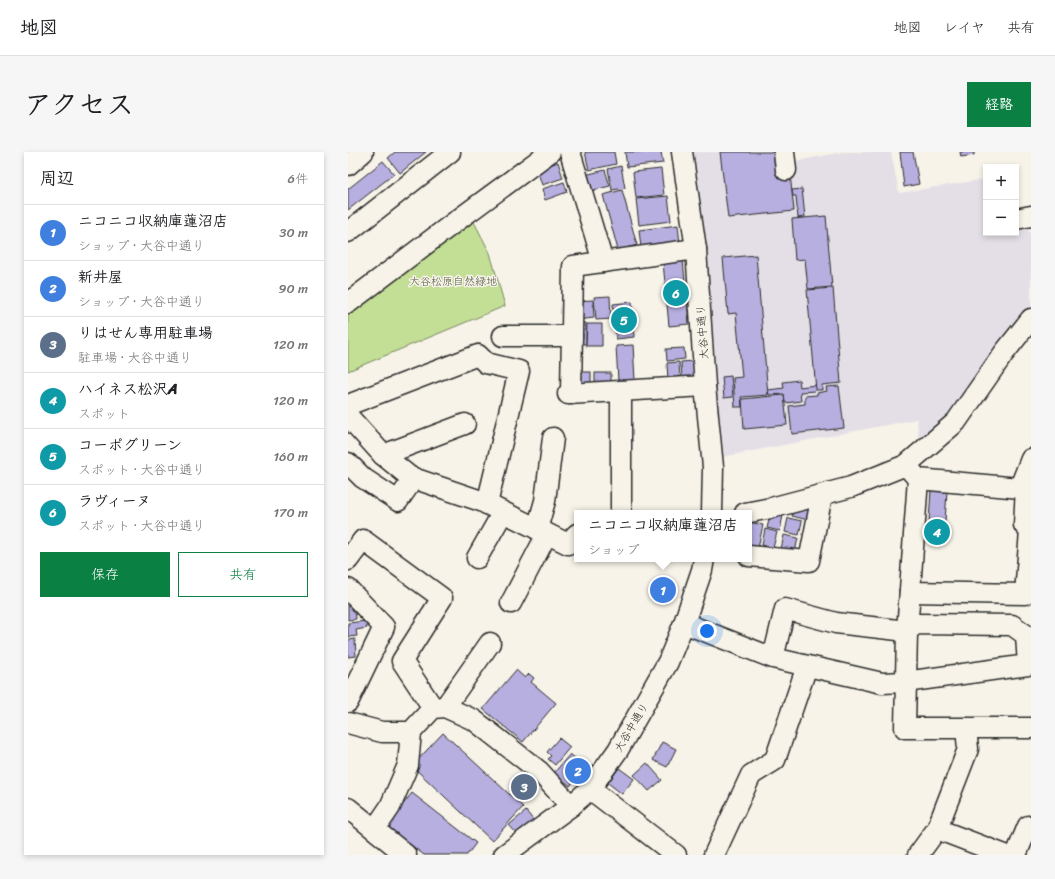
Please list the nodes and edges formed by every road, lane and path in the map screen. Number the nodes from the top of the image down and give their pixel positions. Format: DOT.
graph roads {
  1 [pos="363,152"];
  2 [pos="450,152"];
  3 [pos="550,152"];
  4 [pos="570,152"];
  5 [pos="682,152"];
  6 [pos="348,164"];
  7 [pos="1031,216"];
  8 [pos="1019,218"];
  9 [pos="348,232"];
  10 [pos="696,249"];
  11 [pos="603,262"];
  12 [pos="348,303"];
  13 [pos="1031,319"];
  14 [pos="503,336"];
  15 [pos="572,336"];
  16 [pos="705,386"];
  17 [pos="621,391"];
  18 [pos="348,405"];
  19 [pos="348,416"];
  20 [pos="465,424"];
  21 [pos="553,438"];
  22 [pos="383,455"];
  23 [pos="1031,459"];
  24 [pos="348,463"];
  25 [pos="912,472"];
  26 [pos="414,478"];
  27 [pos="1026,488"];
  28 [pos="822,495"];
  29 [pos="495,508"];
  30 [pos="621,510"];
  31 [pos="712,510"];
  32 [pos="752,512"];
  33 [pos="542,531"];
  34 [pos="574,537"];
  35 [pos="752,556"];
  36 [pos="477,558"];
  37 [pos="348,560"];
  38 [pos="703,562"];
  39 [pos="348,589"];
  40 [pos="910,592"];
  41 [pos="511,602"];
  42 [pos="684,623"];
  43 [pos="907,630"];
  44 [pos="490,643"];
  45 [pos="773,658"];
  46 [pos="806,666"];
  47 [pos="905,682"];
  48 [pos="348,702"];
  49 [pos="439,707"];
  50 [pos="348,723"];
  51 [pos="966,728"];
  52 [pos="1031,728"];
  53 [pos="411,732"];
  54 [pos="590,789"];
  55 [pos="571,806"];
  56 [pos="348,808"];
  57 [pos="1028,826"];
  58 [pos="375,829"];
  59 [pos="937,829"];
  60 [pos="406,855"];
  61 [pos="504,855"];
  62 [pos="675,855"];
  63 [pos="714,855"];
  64 [pos="918,855"];
  65 [pos="1005,855"];
  66 [pos="1016,855"];
  1 -- 6 [label="street"];
  2 -- 9 [label="street"];
  3 -- 12 [label="street"];
  4 -- 11 [label="street"];
  5 -- 10 [label="street, 大谷中通り"];
  7 -- 8 [label="street"];
  10 -- 11 [label="street"];
  10 -- 16 [label="street, 大谷中通り"];
  11 -- 15 [label="street"];
  13 -- 25 [label="street"];
  14 -- 15 [label="street"];
  15 -- 17 [label="street"];
  16 -- 17 [label="street"];
  16 -- 31 [label="street, 大谷中通り"];
  17 -- 30 [label="street"];
  18 -- 29 [label="street"];
  19 -- 22 [label="street"];
  20 -- 22 [label="street"];
  21 -- 33 [label="street"];
  22 -- 26 [label="street"];
  23 -- 27 [label="street"];
  24 -- 26 [label="street"];
  25 -- 27 [label="street"];
  25 -- 28 [label="street"];
  25 -- 40 [label="street"];
  26 -- 29 [label="street"];
  27 -- 40 [label="street"];
  28 -- 32 [label="street"];
  28 -- 35 [label="street"];
  29 -- 33 [label="street"];
  29 -- 36 [label="street"];
  33 -- 34 [label="street"];
  33 -- 41 [label="street"];
  37 -- 49 [label="street"];
  38 -- 42 [label="street, 大谷中通り"];
  39 -- 48 [label="street"];
  40 -- 43 [label="street"];
  42 -- 45 [label="street"];
  42 -- 54 [label="street, 大谷中通り"];
  43 -- 45 [label="street"];
  43 -- 47 [label="street"];
  43 -- 47 [label="street"];
  44 -- 49 [label="street"];
  45 -- 46 [label="street"];
  46 -- 47 [label="street"];
  46 -- 63 [label="street"];
  47 -- 51 [label="street"];
  49 -- 53 [label="street"];
  49 -- 55 [label="street"];
  50 -- 53 [label="street"];
  51 -- 52 [label="street"];
  51 -- 59 [label="street"];
  53 -- 58 [label="street"];
  54 -- 55 [label="street, 大谷中通り"];
  54 -- 62 [label="street"];
  55 -- 61 [label="street, 大谷中通り"];
  56 -- 58 [label="street"];
  57 -- 66 [label="street"];
  58 -- 60 [label="street"];
  59 -- 64 [label="street"];
  59 -- 65 [label="street"];
}
